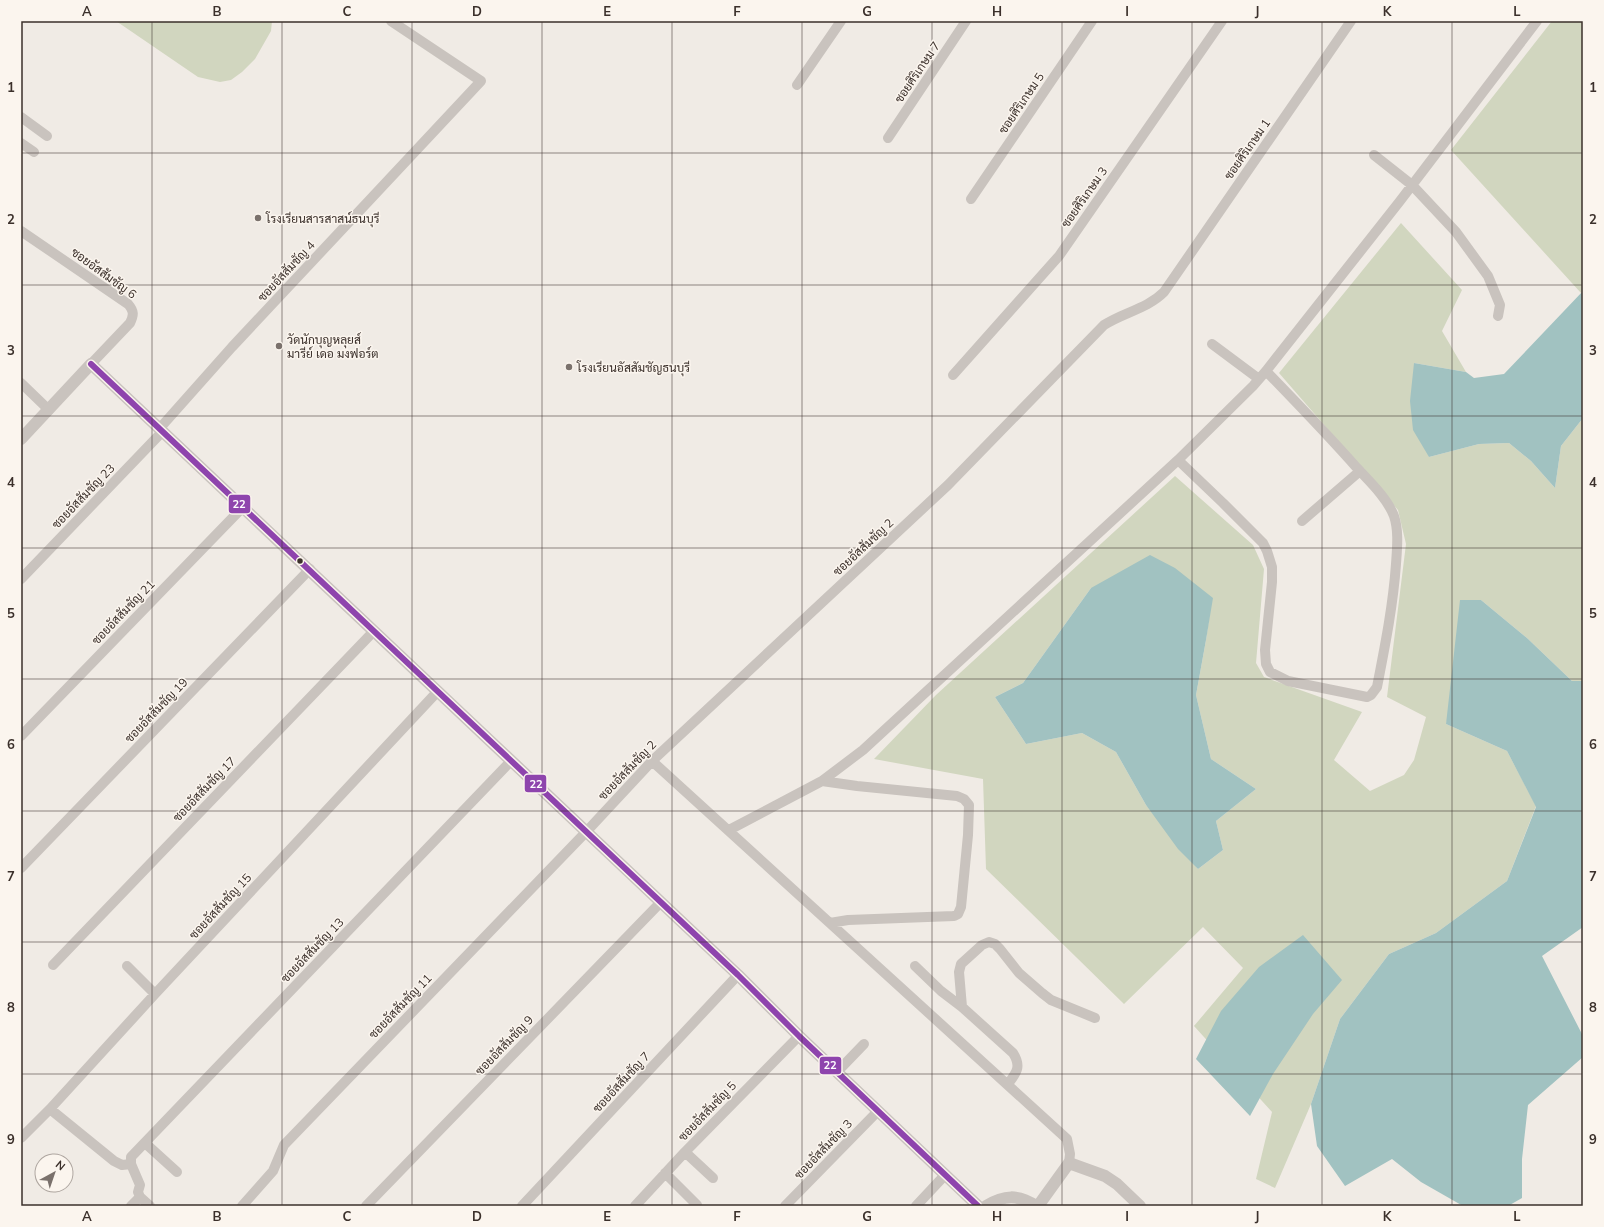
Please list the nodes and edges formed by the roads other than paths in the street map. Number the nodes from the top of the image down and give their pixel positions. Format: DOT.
graph roads {
  1 [pos="391,21"];
  2 [pos="841,21"];
  3 [pos="966,21"];
  4 [pos="1092,21"];
  5 [pos="1222,21"];
  6 [pos="1351,21"];
  7 [pos="1537,21"];
  8 [pos="797,85"];
  9 [pos="21,117"];
  10 [pos="47,136"];
  11 [pos="888,138"];
  12 [pos="21,143"];
  13 [pos="34,152"];
  14 [pos="1374,155"];
  15 [pos="1412,185"];
  16 [pos="971,199"];
  17 [pos="21,231"];
  18 [pos="1164,292"];
  19 [pos="1498,316"];
  20 [pos="1212,344"];
  21 [pos="91,364"];
  22 [pos="1266,371"];
  23 [pos="953,375"];
  24 [pos="1259,379"];
  25 [pos="21,384"];
  26 [pos="49,410"];
  27 [pos="161,429"];
  28 [pos="21,439"];
  29 [pos="1178,460"];
  30 [pos="1360,471"];
  31 [pos="243,507"];
  32 [pos="1302,521"];
  33 [pos="310,569"];
  34 [pos="21,579"];
  35 [pos="374,631"];
  36 [pos="438,691"];
  37 [pos="21,736"];
  38 [pos="511,761"];
  39 [pos="652,761"];
  40 [pos="822,781"];
  41 [pos="729,830"];
  42 [pos="586,832"];
  43 [pos="21,868"];
  44 [pos="660,903"];
  45 [pos="830,923"];
  46 [pos="53,965"];
  47 [pos="127,966"];
  48 [pos="915,966"];
  49 [pos="738,976"];
  50 [pos="155,994"];
  51 [pos="962,1007"];
  52 [pos="1095,1018"];
  53 [pos="799,1036"];
  54 [pos="864,1044"];
  55 [pos="837,1072"];
  56 [pos="1008,1084"];
  57 [pos="50,1109"];
  58 [pos="878,1111"];
  59 [pos="21,1138"];
  60 [pos="145,1143"];
  61 [pos="685,1152"];
  62 [pos="131,1161"];
  63 [pos="1069,1163"];
  64 [pos="177,1172"];
  65 [pos="665,1173"];
  66 [pos="945,1175"];
  67 [pos="713,1178"];
  68 [pos="140,1197"];
  69 [pos="697,1205"];
  70 [pos="131,1206"];
  71 [pos="150,1206"];
  72 [pos="242,1206"];
  73 [pos="366,1206"];
  74 [pos="522,1206"];
  75 [pos="635,1206"];
  76 [pos="785,1206"];
  77 [pos="916,1206"];
  78 [pos="978,1206"];
  79 [pos="986,1206"];
  80 [pos="1037,1206"];
  81 [pos="1140,1206"];
  1 -- 27 [label="street, ซอยอัสสัมชัญ 4"];
  2 -- 8 [label="street"];
  3 -- 11 [label="street, ซอยศิริเกษม 7"];
  4 -- 16 [label="street, ซอยศิริเกษม 5"];
  5 -- 23 [label="street, ซอยศิริเกษม 3"];
  6 -- 18 [label="street, ซอยศิริเกษม 1"];
  7 -- 15 [label="street"];
  9 -- 10 [label="street"];
  12 -- 13 [label="street"];
  14 -- 15 [label="street"];
  15 -- 19 [label="street"];
  15 -- 22 [label="street"];
  17 -- 21 [label="street, ซอยอัสสัมชัญ 6"];
  18 -- 39 [label="street, ซอยอัสสัมชัญ 2"];
  20 -- 24 [label="street"];
  21 -- 26 [label="street"];
  21 -- 27 [label="street"];
  22 -- 24 [label="street"];
  22 -- 30 [label="street"];
  24 -- 29 [label="street"];
  25 -- 26 [label="street"];
  26 -- 28 [label="street"];
  27 -- 31 [label="street"];
  27 -- 34 [label="street, ซอยอัสสัมชัญ 23"];
  29 -- 30 [label="street"];
  29 -- 40 [label="street"];
  30 -- 32 [label="street"];
  31 -- 33 [label="street"];
  31 -- 37 [label="street, ซอยอัสสัมชัญ 21"];
  33 -- 35 [label="street"];
  33 -- 43 [label="street, ซอยอัสสัมชัญ 19"];
  35 -- 36 [label="street"];
  35 -- 46 [label="street, ซอยอัสสัมชัญ 17"];
  36 -- 38 [label="street"];
  36 -- 50 [label="street, ซอยอัสสัมชัญ 15"];
  38 -- 42 [label="street"];
  38 -- 60 [label="street, ซอยอัสสัมชัญ 13"];
  39 -- 41 [label="street"];
  39 -- 42 [label="street, ซอยอัสสัมชัญ 2"];
  40 -- 41 [label="street"];
  40 -- 45 [label="street"];
  41 -- 45 [label="street"];
  42 -- 44 [label="street"];
  42 -- 72 [label="street, ซอยอัสสัมชัญ 11"];
  44 -- 49 [label="street"];
  44 -- 73 [label="street, ซอยอัสสัมชัญ 9"];
  45 -- 56 [label="street"];
  47 -- 50 [label="street"];
  48 -- 51 [label="street"];
  49 -- 53 [label="street"];
  49 -- 74 [label="street, ซอยอัสสัมชัญ 7"];
  50 -- 57 [label="street, ซอยอัสสัมชัญ 15"];
  51 -- 52 [label="street"];
  51 -- 56 [label="street"];
  53 -- 55 [label="street"];
  53 -- 61 [label="street, ซอยอัสสัมชัญ 5"];
  54 -- 55 [label="street"];
  55 -- 58 [label="street"];
  56 -- 63 [label="street"];
  57 -- 59 [label="street, ซอยอัสสัมชัญ 15"];
  57 -- 62 [label="street"];
  58 -- 66 [label="street"];
  58 -- 76 [label="street, ซอยอัสสัมชัญ 3"];
  60 -- 62 [label="street, ซอยอัสสัมชัญ 13"];
  60 -- 64 [label="street"];
  61 -- 65 [label="street, ซอยอัสสัมชัญ 5"];
  61 -- 67 [label="street"];
  62 -- 68 [label="street"];
  63 -- 80 [label="street"];
  63 -- 81 [label="street"];
  65 -- 69 [label="street"];
  65 -- 75 [label="street, ซอยอัสสัมชัญ 5"];
  66 -- 77 [label="street"];
  66 -- 78 [label="street"];
  68 -- 70 [label="street"];
  68 -- 71 [label="street"];
  79 -- 80 [label="street"];
}
